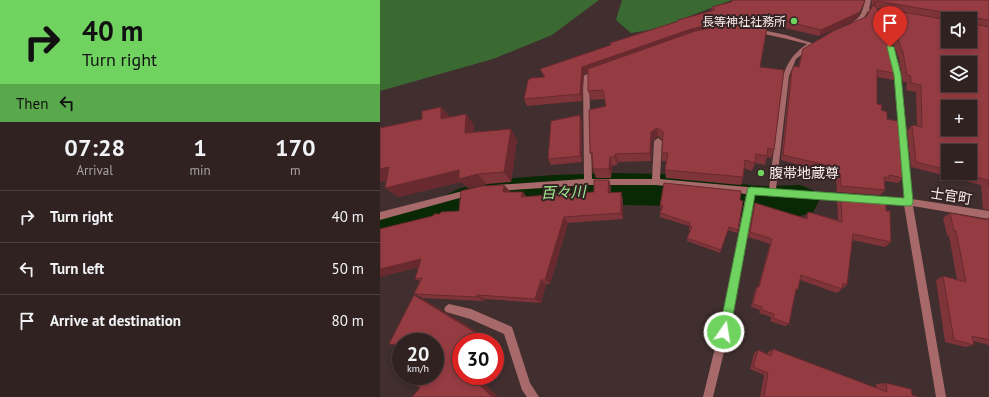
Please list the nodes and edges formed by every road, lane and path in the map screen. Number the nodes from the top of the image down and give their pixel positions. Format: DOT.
graph roads {
  1 [pos="868,0"];
  2 [pos="866,10"];
  3 [pos="901,16"];
  4 [pos="847,27"];
  5 [pos="751,30"];
  6 [pos="895,58"];
  7 [pos="606,68"];
  8 [pos="658,141"];
  9 [pos="588,182"];
  10 [pos="656,182"];
  11 [pos="772,192"];
  12 [pos="750,198"];
  13 [pos="908,202"];
  14 [pos="989,215"];
  15 [pos="380,216"];
  16 [pos="449,309"];
  17 [pos="534,397"];
  18 [pos="708,397"];
  19 [pos="940,397"];
  1 -- 2 [label="street"];
  2 -- 3 [label="street"];
  2 -- 4 [label="street"];
  5 -- 11 [label="street"];
  6 -- 13 [label="street"];
  7 -- 9 [label="street"];
  8 -- 10 [label="street"];
  9 -- 10 [label="street, 士官町"];
  9 -- 15 [label="street, 士官町"];
  10 -- 12 [label="street, 士官町"];
  11 -- 12 [label="street, 士官町"];
  11 -- 13 [label="street, 士官町"];
  12 -- 18 [label="street"];
  13 -- 14 [label="street, 士官町"];
  13 -- 19 [label="street"];
  16 -- 17 [label="street"];
}
